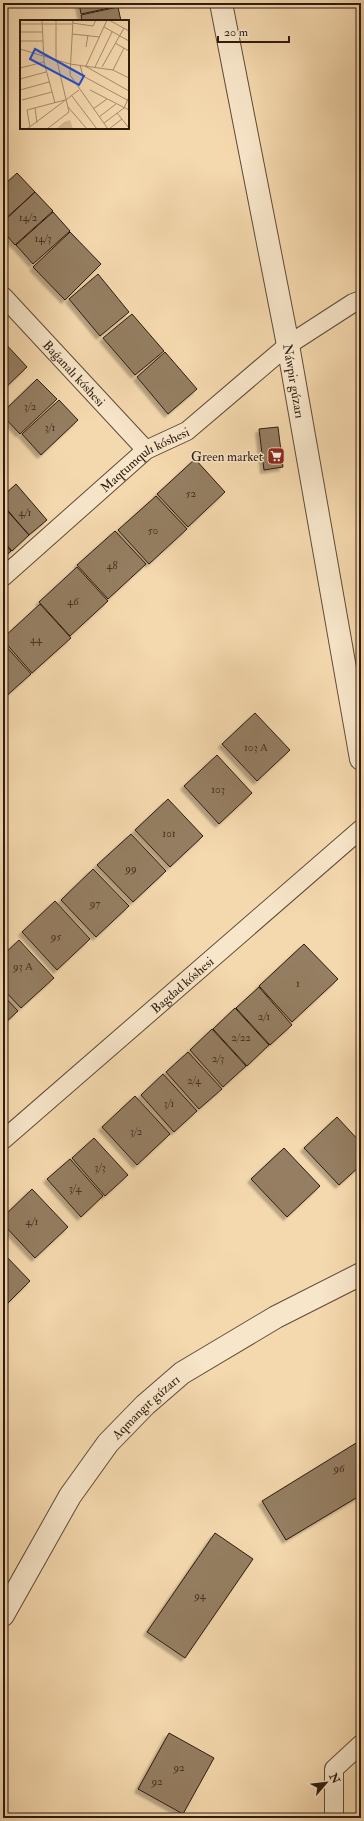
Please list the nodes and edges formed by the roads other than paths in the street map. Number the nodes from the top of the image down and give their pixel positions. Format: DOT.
graph roads {
  1 [pos="221,3"];
  2 [pos="3,296"];
  3 [pos="361,300"];
  4 [pos="288,345"];
  5 [pos="146,450"];
  6 [pos="3,576"];
  7 [pos="361,759"];
  8 [pos="361,829"];
  9 [pos="3,1140"];
  10 [pos="361,1274"];
  11 [pos="3,1615"];
  12 [pos="361,1744"];
  13 [pos="334,1818"];
  1 -- 4 [label="street, Náwpir gúzarı"];
  2 -- 5 [label="street, Baǵanalı kóshesi"];
  3 -- 4 [label="street, Maqtumqulı kóshesi"];
  4 -- 5 [label="street, Maqtumqulı kóshesi"];
  4 -- 7 [label="street, Náwpir gúzarı"];
  5 -- 6 [label="street, Maqtumqulı kóshesi"];
  8 -- 9 [label="street, Bagdad kóshesi"];
  10 -- 11 [label="street, Aqmangıt gúzarı"];
  12 -- 13 [label="street"];
}
